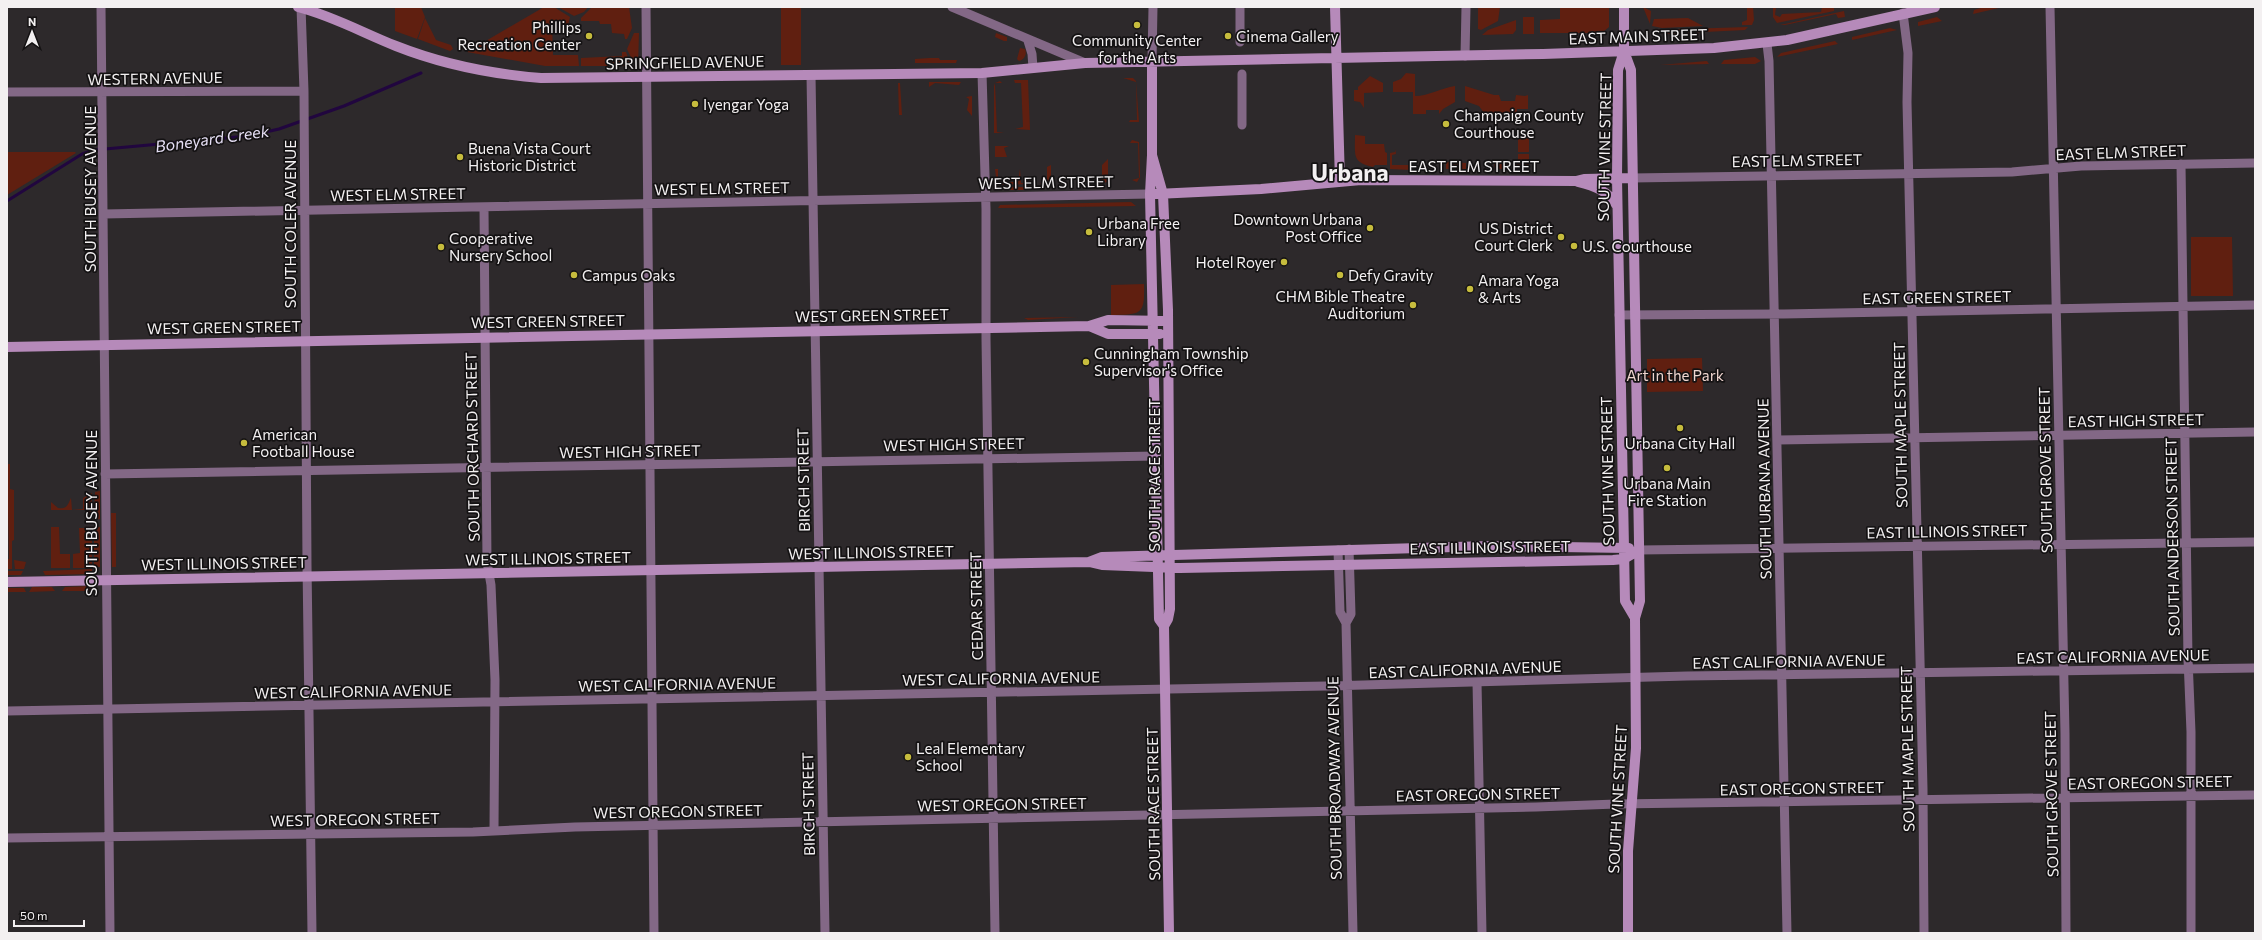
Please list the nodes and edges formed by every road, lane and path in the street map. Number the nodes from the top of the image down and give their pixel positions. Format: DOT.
graph roads {
  1 [pos="101,7"];
  2 [pos="300,7"];
  3 [pos="646,7"];
  4 [pos="952,7"];
  5 [pos="1153,7"];
  6 [pos="1240,7"];
  7 [pos="1335,7"];
  8 [pos="1466,7"];
  9 [pos="1624,7"];
  10 [pos="1935,7"];
  11 [pos="2050,7"];
  12 [pos="1903,13"];
  13 [pos="1028,41"];
  14 [pos="1240,42"];
  15 [pos="1767,44"];
  16 [pos="1624,51"];
  17 [pos="1465,56"];
  18 [pos="1338,59"];
  19 [pos="1152,61"];
  20 [pos="1085,63"];
  21 [pos="1033,68"];
  22 [pos="982,73"];
  23 [pos="1242,74"];
  24 [pos="811,75"];
  25 [pos="646,77"];
  26 [pos="304,90"];
  27 [pos="7,92"];
  28 [pos="103,92"];
  29 [pos="1242,125"];
  30 [pos="1152,155"];
  31 [pos="2181,164"];
  32 [pos="2255,164"];
  33 [pos="2054,169"];
  34 [pos="1909,173"];
  35 [pos="1772,176"];
  36 [pos="1617,178"];
  37 [pos="1632,178"];
  38 [pos="1576,181"];
  39 [pos="1340,182"];
  40 [pos="1150,194"];
  41 [pos="1163,194"];
  42 [pos="986,198"];
  43 [pos="813,202"];
  44 [pos="647,205"];
  45 [pos="1618,207"];
  46 [pos="484,208"];
  47 [pos="305,211"];
  48 [pos="104,214"];
  49 [pos="2255,305"];
  50 [pos="2182,306"];
  51 [pos="2055,309"];
  52 [pos="1912,312"];
  53 [pos="1775,314"];
  54 [pos="1619,315"];
  55 [pos="1635,315"];
  56 [pos="1154,321"];
  57 [pos="1168,321"];
  58 [pos="1089,326"];
  59 [pos="987,327"];
  60 [pos="815,331"];
  61 [pos="649,334"];
  62 [pos="1154,334"];
  63 [pos="1168,334"];
  64 [pos="484,338"];
  65 [pos="305,341"];
  66 [pos="104,344"];
  67 [pos="7,347"];
  68 [pos="1620,382"];
  69 [pos="1636,382"];
  70 [pos="2255,432"];
  71 [pos="2185,433"];
  72 [pos="2058,434"];
  73 [pos="1914,437"];
  74 [pos="1777,440"];
  75 [pos="1156,456"];
  76 [pos="988,457"];
  77 [pos="817,460"];
  78 [pos="651,465"];
  79 [pos="485,467"];
  80 [pos="306,470"];
  81 [pos="105,474"];
  82 [pos="1638,479"];
  83 [pos="1622,480"];
  84 [pos="2255,542"];
  85 [pos="2188,543"];
  86 [pos="2061,544"];
  87 [pos="1624,547"];
  88 [pos="1917,547"];
  89 [pos="1571,548"];
  90 [pos="1349,549"];
  91 [pos="1780,549"];
  92 [pos="1338,550"];
  93 [pos="1639,550"];
  94 [pos="1170,555"];
  95 [pos="1157,556"];
  96 [pos="1624,559"];
  97 [pos="1571,560"];
  98 [pos="1089,562"];
  99 [pos="990,564"];
  100 [pos="1350,564"];
  101 [pos="1339,565"];
  102 [pos="1158,567"];
  103 [pos="1170,567"];
  104 [pos="819,568"];
  105 [pos="651,571"];
  106 [pos="489,574"];
  107 [pos="307,577"];
  108 [pos="106,580"];
  109 [pos="7,582"];
  110 [pos="1635,618"];
  111 [pos="1346,623"];
  112 [pos="1164,626"];
  113 [pos="2189,668"];
  114 [pos="2255,668"];
  115 [pos="2063,670"];
  116 [pos="1920,673"];
  117 [pos="1781,675"];
  118 [pos="1636,677"];
  119 [pos="1477,682"];
  120 [pos="1347,686"];
  121 [pos="1166,689"];
  122 [pos="991,692"];
  123 [pos="821,696"];
  124 [pos="652,699"];
  125 [pos="494,702"];
  126 [pos="309,706"];
  127 [pos="107,710"];
  128 [pos="7,711"];
  129 [pos="2255,795"];
  130 [pos="2191,796"];
  131 [pos="2065,798"];
  132 [pos="1923,800"];
  133 [pos="1785,802"];
  134 [pos="1633,804"];
  135 [pos="1479,808"];
  136 [pos="1350,811"];
  137 [pos="1168,814"];
  138 [pos="993,818"];
  139 [pos="823,822"];
  140 [pos="653,826"];
  141 [pos="494,830"];
  142 [pos="310,834"];
  143 [pos="109,837"];
  144 [pos="7,838"];
  145 [pos="110,933"];
  146 [pos="312,933"];
  147 [pos="654,933"];
  148 [pos="824,933"];
  149 [pos="995,933"];
  150 [pos="1169,933"];
  151 [pos="1353,933"];
  152 [pos="1482,933"];
  153 [pos="1628,933"];
  154 [pos="1787,933"];
  155 [pos="1924,933"];
  156 [pos="2066,933"];
  157 [pos="2191,933"];
  1 -- 28 [label="street, SOUTH BUSEY AVENUE"];
  2 -- 25 [label="street, SPRINGFIELD AVENUE"];
  2 -- 26 [label="street, SOUTH COLER AVENUE"];
  3 -- 25 [label="street"];
  4 -- 13 [label="street"];
  5 -- 19 [label="street, SOUTH RACE STREET"];
  6 -- 14 [label="street"];
  7 -- 18 [label="street"];
  8 -- 17 [label="street"];
  9 -- 16 [label="street"];
  10 -- 12 [label="street, EAST MAIN STREET"];
  11 -- 33 [label="street, SOUTH GROVE STREET"];
  12 -- 15 [label="street, EAST MAIN STREET"];
  12 -- 34 [label="street, SOUTH MAPLE STREET"];
  13 -- 20 [label="street"];
  13 -- 21 [label="street"];
  15 -- 16 [label="street, EAST MAIN STREET"];
  15 -- 35 [label="street, SOUTH URBANA AVENUE"];
  16 -- 17 [label="street, EAST MAIN STREET"];
  16 -- 36 [label="street, SOUTH VINE STREET"];
  16 -- 37 [label="street, SOUTH VINE STREET"];
  17 -- 18 [label="street, EAST MAIN STREET"];
  18 -- 19 [label="street, EAST MAIN STREET"];
  18 -- 39 [label="street"];
  19 -- 20 [label="street, SPRINGFIELD AVENUE"];
  19 -- 30 [label="street, SOUTH RACE STREET"];
  20 -- 21 [label="street, SPRINGFIELD AVENUE"];
  21 -- 22 [label="street, SPRINGFIELD AVENUE"];
  22 -- 24 [label="street, SPRINGFIELD AVENUE"];
  22 -- 42 [label="street, CEDAR STREET"];
  23 -- 29 [label="street"];
  24 -- 25 [label="street, SPRINGFIELD AVENUE"];
  24 -- 43 [label="street, BIRCH STREET"];
  25 -- 44 [label="street"];
  26 -- 28 [label="street, WESTERN AVENUE"];
  26 -- 47 [label="street, SOUTH COLER AVENUE"];
  27 -- 28 [label="street, WESTERN AVENUE"];
  28 -- 48 [label="street, SOUTH BUSEY AVENUE"];
  30 -- 40 [label="street, SOUTH RACE STREET"];
  30 -- 41 [label="street, SOUTH RACE STREET"];
  31 -- 32 [label="street, EAST ELM STREET"];
  31 -- 33 [label="street, EAST ELM STREET"];
  31 -- 50 [label="street, SOUTH ANDERSON STREET"];
  33 -- 34 [label="street, EAST ELM STREET"];
  33 -- 51 [label="street, SOUTH GROVE STREET"];
  34 -- 35 [label="street, EAST ELM STREET"];
  34 -- 52 [label="street, SOUTH MAPLE STREET"];
  35 -- 37 [label="street, EAST ELM STREET"];
  35 -- 53 [label="street, SOUTH URBANA AVENUE"];
  36 -- 37 [label="street, EAST ELM STREET"];
  36 -- 38 [label="street, EAST ELM STREET"];
  36 -- 45 [label="street, SOUTH VINE STREET"];
  37 -- 55 [label="street, SOUTH VINE STREET"];
  38 -- 39 [label="street, EAST ELM STREET"];
  38 -- 45 [label="street"];
  39 -- 41 [label="street, WEST ELM STREET"];
  40 -- 41 [label="street, WEST ELM STREET"];
  40 -- 42 [label="street, WEST ELM STREET"];
  40 -- 56 [label="street, SOUTH RACE STREET"];
  41 -- 57 [label="street, SOUTH RACE STREET"];
  42 -- 43 [label="street, WEST ELM STREET"];
  42 -- 59 [label="street, CEDAR STREET"];
  43 -- 44 [label="street, WEST ELM STREET"];
  43 -- 60 [label="street, BIRCH STREET"];
  44 -- 46 [label="street, WEST ELM STREET"];
  44 -- 61 [label="street"];
  45 -- 54 [label="street, SOUTH VINE STREET"];
  46 -- 47 [label="street, WEST ELM STREET"];
  46 -- 64 [label="street, SOUTH ORCHARD STREET"];
  47 -- 48 [label="street, WEST ELM STREET"];
  47 -- 65 [label="street, SOUTH COLER AVENUE"];
  48 -- 66 [label="street, SOUTH BUSEY AVENUE"];
  49 -- 50 [label="street, EAST GREEN STREET"];
  50 -- 51 [label="street, EAST GREEN STREET"];
  50 -- 71 [label="street, SOUTH ANDERSON STREET"];
  51 -- 52 [label="street, EAST GREEN STREET"];
  51 -- 72 [label="street, SOUTH GROVE STREET"];
  52 -- 53 [label="street, EAST GREEN STREET"];
  52 -- 73 [label="street, SOUTH MAPLE STREET"];
  53 -- 55 [label="street, EAST GREEN STREET"];
  53 -- 74 [label="street, SOUTH URBANA AVENUE"];
  54 -- 55 [label="street, EAST GREEN STREET"];
  54 -- 68 [label="street, SOUTH VINE STREET"];
  55 -- 69 [label="street, SOUTH VINE STREET"];
  56 -- 57 [label="street, WEST GREEN STREET"];
  56 -- 58 [label="street, WEST GREEN STREET"];
  56 -- 62 [label="street, SOUTH RACE STREET"];
  57 -- 63 [label="street, SOUTH RACE STREET"];
  58 -- 59 [label="street, WEST GREEN STREET"];
  58 -- 62 [label="street, WEST GREEN STREET"];
  59 -- 60 [label="street, WEST GREEN STREET"];
  59 -- 76 [label="street, CEDAR STREET"];
  60 -- 61 [label="street, WEST GREEN STREET"];
  60 -- 77 [label="street, BIRCH STREET"];
  61 -- 64 [label="street, WEST GREEN STREET"];
  61 -- 78 [label="street"];
  62 -- 63 [label="street, WEST GREEN STREET"];
  62 -- 75 [label="street, SOUTH RACE STREET"];
  63 -- 94 [label="street, SOUTH RACE STREET"];
  64 -- 65 [label="street, WEST GREEN STREET"];
  64 -- 79 [label="street, SOUTH ORCHARD STREET"];
  65 -- 66 [label="street, WEST GREEN STREET"];
  65 -- 80 [label="street, SOUTH COLER AVENUE"];
  66 -- 67 [label="street, WEST GREEN STREET"];
  66 -- 81 [label="street, SOUTH BUSEY AVENUE"];
  68 -- 69 [label="street"];
  68 -- 83 [label="street, SOUTH VINE STREET"];
  69 -- 82 [label="street, SOUTH VINE STREET"];
  70 -- 71 [label="street, EAST HIGH STREET"];
  71 -- 72 [label="street, EAST HIGH STREET"];
  71 -- 85 [label="street, SOUTH ANDERSON STREET"];
  72 -- 73 [label="street, EAST HIGH STREET"];
  72 -- 86 [label="street, SOUTH GROVE STREET"];
  73 -- 74 [label="street, EAST HIGH STREET"];
  73 -- 88 [label="street, SOUTH MAPLE STREET"];
  74 -- 91 [label="street, SOUTH URBANA AVENUE"];
  75 -- 76 [label="street, WEST HIGH STREET"];
  75 -- 95 [label="street, SOUTH RACE STREET"];
  76 -- 77 [label="street, WEST HIGH STREET"];
  76 -- 99 [label="street, CEDAR STREET"];
  77 -- 78 [label="street, WEST HIGH STREET"];
  77 -- 104 [label="street, BIRCH STREET"];
  78 -- 79 [label="street, WEST HIGH STREET"];
  78 -- 105 [label="street"];
  79 -- 80 [label="street, WEST HIGH STREET"];
  79 -- 106 [label="street, SOUTH ORCHARD STREET"];
  80 -- 81 [label="street, WEST HIGH STREET"];
  80 -- 107 [label="street, SOUTH COLER AVENUE"];
  81 -- 108 [label="street, SOUTH BUSEY AVENUE"];
  82 -- 83 [label="street"];
  82 -- 93 [label="street, SOUTH VINE STREET"];
  83 -- 87 [label="street, SOUTH VINE STREET"];
  84 -- 85 [label="street, EAST ILLINOIS STREET"];
  85 -- 86 [label="street, EAST ILLINOIS STREET"];
  85 -- 113 [label="street, SOUTH ANDERSON STREET"];
  86 -- 88 [label="street, EAST ILLINOIS STREET"];
  86 -- 115 [label="street, SOUTH GROVE STREET"];
  87 -- 89 [label="street, EAST ILLINOIS STREET"];
  87 -- 93 [label="street, EAST ILLINOIS STREET"];
  87 -- 96 [label="street, SOUTH VINE STREET"];
  88 -- 91 [label="street, EAST ILLINOIS STREET"];
  88 -- 116 [label="street, SOUTH MAPLE STREET"];
  89 -- 90 [label="street, EAST ILLINOIS STREET"];
  89 -- 97 [label="street"];
  90 -- 92 [label="street, EAST ILLINOIS STREET"];
  90 -- 100 [label="street, SOUTH BROADWAY AVENUE"];
  91 -- 93 [label="street, EAST ILLINOIS STREET"];
  91 -- 117 [label="street, SOUTH URBANA AVENUE"];
  92 -- 94 [label="street, WEST ILLINOIS STREET"];
  92 -- 101 [label="street, SOUTH BROADWAY AVENUE"];
  93 -- 96 [label="street, EAST ILLINOIS STREET"];
  93 -- 110 [label="street, SOUTH VINE STREET"];
  94 -- 95 [label="street, WEST ILLINOIS STREET"];
  94 -- 103 [label="street, SOUTH RACE STREET"];
  95 -- 98 [label="street, WEST ILLINOIS STREET"];
  95 -- 102 [label="street, SOUTH RACE STREET"];
  96 -- 97 [label="street, EAST ILLINOIS STREET"];
  96 -- 110 [label="street, SOUTH VINE STREET"];
  97 -- 100 [label="street, EAST ILLINOIS STREET"];
  98 -- 99 [label="street, WEST ILLINOIS STREET"];
  98 -- 102 [label="street, WEST ILLINOIS STREET"];
  99 -- 104 [label="street, WEST ILLINOIS STREET"];
  99 -- 122 [label="street, CEDAR STREET"];
  100 -- 101 [label="street, EAST ILLINOIS STREET"];
  100 -- 111 [label="street, SOUTH BROADWAY AVENUE"];
  101 -- 103 [label="street, WEST ILLINOIS STREET"];
  101 -- 111 [label="street, SOUTH BROADWAY AVENUE"];
  102 -- 103 [label="street, WEST ILLINOIS STREET"];
  102 -- 112 [label="street, SOUTH RACE STREET"];
  103 -- 112 [label="street, SOUTH RACE STREET"];
  104 -- 105 [label="street, WEST ILLINOIS STREET"];
  104 -- 123 [label="street, BIRCH STREET"];
  105 -- 106 [label="street, WEST ILLINOIS STREET"];
  105 -- 124 [label="street"];
  106 -- 107 [label="street, WEST ILLINOIS STREET"];
  106 -- 125 [label="street, SOUTH ORCHARD STREET"];
  107 -- 108 [label="street, WEST ILLINOIS STREET"];
  107 -- 126 [label="street, SOUTH COLER AVENUE"];
  108 -- 109 [label="street, WEST ILLINOIS STREET"];
  108 -- 127 [label="street, SOUTH BUSEY AVENUE"];
  110 -- 118 [label="street, SOUTH VINE STREET"];
  111 -- 120 [label="street, SOUTH BROADWAY AVENUE"];
  112 -- 121 [label="street, SOUTH RACE STREET"];
  113 -- 114 [label="street, EAST CALIFORNIA AVENUE"];
  113 -- 115 [label="street, EAST CALIFORNIA AVENUE"];
  113 -- 130 [label="street, SOUTH ANDERSON STREET"];
  115 -- 116 [label="street, EAST CALIFORNIA AVENUE"];
  115 -- 131 [label="street, SOUTH GROVE STREET"];
  116 -- 117 [label="street, EAST CALIFORNIA AVENUE"];
  116 -- 132 [label="street, SOUTH MAPLE STREET"];
  117 -- 118 [label="street, EAST CALIFORNIA AVENUE"];
  117 -- 133 [label="street, SOUTH URBANA AVENUE"];
  118 -- 119 [label="street, EAST CALIFORNIA AVENUE"];
  118 -- 134 [label="street, SOUTH VINE STREET"];
  119 -- 120 [label="street, EAST CALIFORNIA AVENUE"];
  119 -- 135 [label="street"];
  120 -- 121 [label="street, WEST CALIFORNIA AVENUE"];
  120 -- 136 [label="street, SOUTH BROADWAY AVENUE"];
  121 -- 122 [label="street, WEST CALIFORNIA AVENUE"];
  121 -- 137 [label="street, SOUTH RACE STREET"];
  122 -- 123 [label="street, WEST CALIFORNIA AVENUE"];
  122 -- 138 [label="street, CEDAR STREET"];
  123 -- 124 [label="street, WEST CALIFORNIA AVENUE"];
  123 -- 139 [label="street, BIRCH STREET"];
  124 -- 125 [label="street, WEST CALIFORNIA AVENUE"];
  124 -- 140 [label="street"];
  125 -- 126 [label="street, WEST CALIFORNIA AVENUE"];
  125 -- 141 [label="street, SOUTH ORCHARD STREET"];
  126 -- 127 [label="street, WEST CALIFORNIA AVENUE"];
  126 -- 142 [label="street, SOUTH COLER AVENUE"];
  127 -- 128 [label="street, WEST CALIFORNIA AVENUE"];
  127 -- 143 [label="street, SOUTH BUSEY AVENUE"];
  129 -- 130 [label="street, EAST OREGON STREET"];
  130 -- 131 [label="street, EAST OREGON STREET"];
  130 -- 157 [label="street, SOUTH ANDERSON STREET"];
  131 -- 132 [label="street, EAST OREGON STREET"];
  131 -- 156 [label="street, SOUTH GROVE STREET"];
  132 -- 133 [label="street, EAST OREGON STREET"];
  132 -- 155 [label="street, SOUTH MAPLE STREET"];
  133 -- 134 [label="street, EAST OREGON STREET"];
  133 -- 154 [label="street, SOUTH URBANA AVENUE"];
  134 -- 135 [label="street, EAST OREGON STREET"];
  134 -- 153 [label="street, SOUTH VINE STREET"];
  135 -- 136 [label="street, EAST OREGON STREET"];
  135 -- 152 [label="street"];
  136 -- 137 [label="street, WEST OREGON STREET"];
  136 -- 151 [label="street, SOUTH BROADWAY AVENUE"];
  137 -- 138 [label="street, WEST OREGON STREET"];
  137 -- 150 [label="street, SOUTH RACE STREET"];
  138 -- 139 [label="street, WEST OREGON STREET"];
  138 -- 149 [label="street, CEDAR STREET"];
  139 -- 140 [label="street, WEST OREGON STREET"];
  139 -- 148 [label="street, BIRCH STREET"];
  140 -- 141 [label="street, WEST OREGON STREET"];
  140 -- 147 [label="street"];
  141 -- 142 [label="street, WEST OREGON STREET"];
  142 -- 143 [label="street, WEST OREGON STREET"];
  142 -- 146 [label="street, SOUTH COLER AVENUE"];
  143 -- 144 [label="street, WEST OREGON STREET"];
  143 -- 145 [label="street, SOUTH BUSEY AVENUE"];
}
